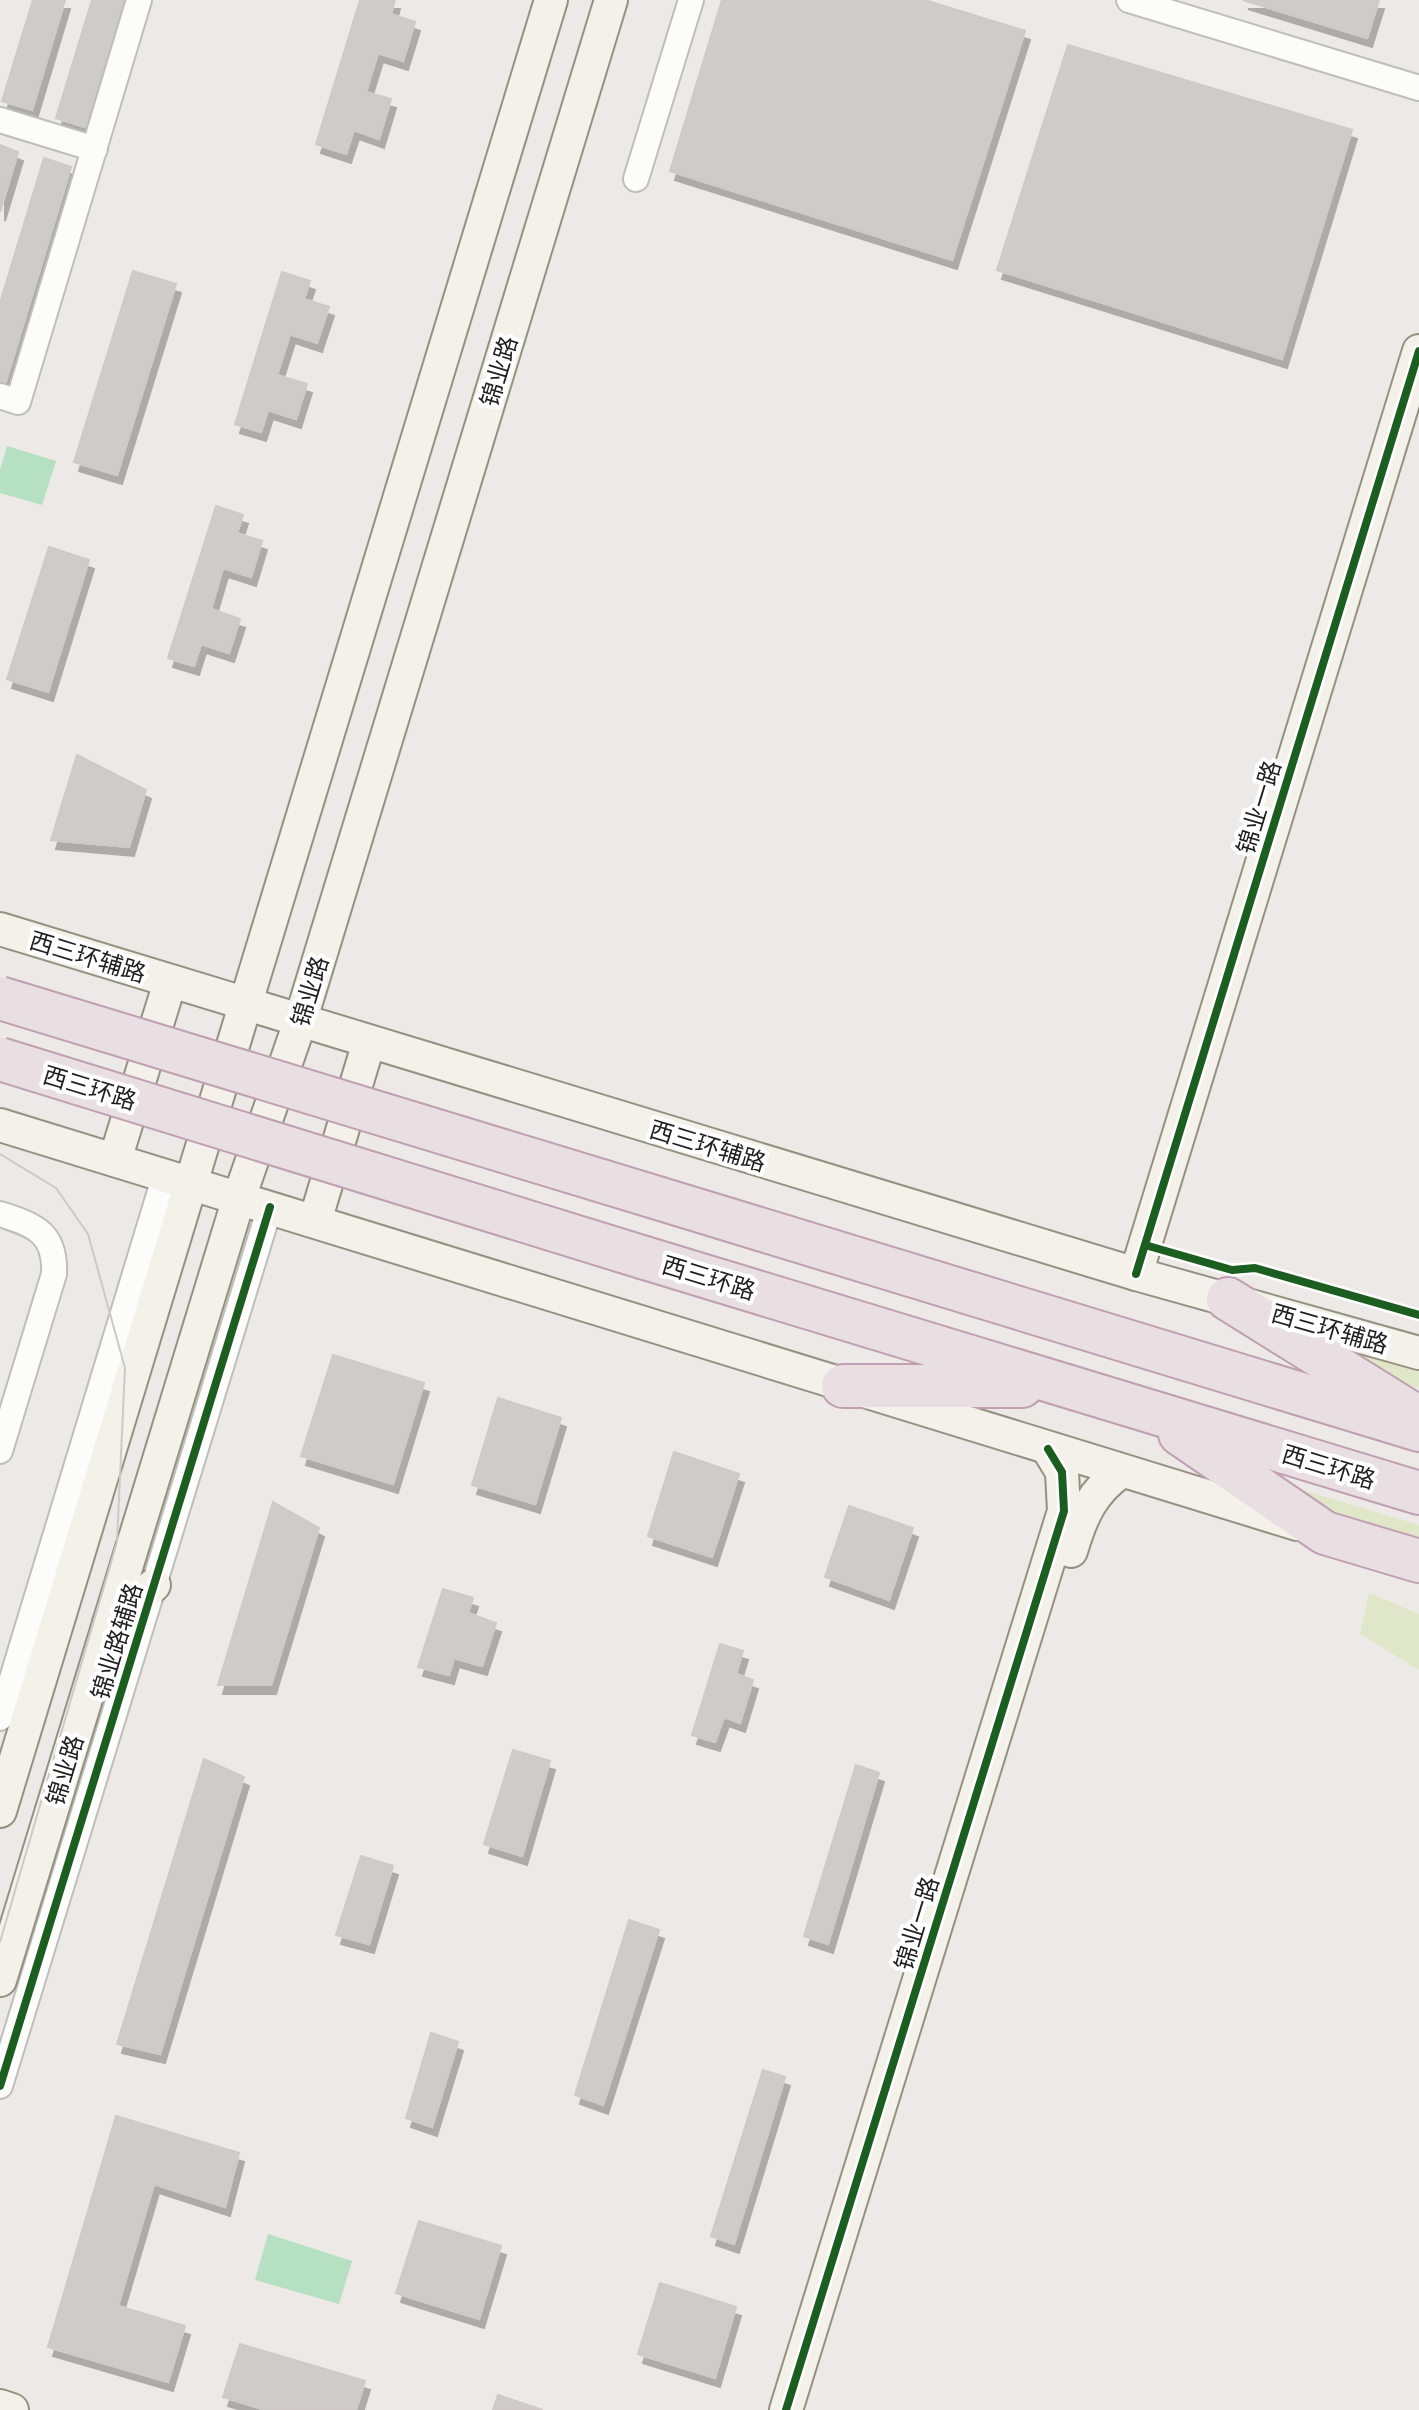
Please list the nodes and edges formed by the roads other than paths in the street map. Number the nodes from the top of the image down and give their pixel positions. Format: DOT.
graph roads {
  1 [pos="139,0"];
  2 [pos="551,0"];
  3 [pos="611,0"];
  4 [pos="691,0"];
  5 [pos="1129,0"];
  6 [pos="1419,88"];
  7 [pos="0,120"];
  8 [pos="95,149"];
  9 [pos="636,179"];
  10 [pos="1419,351"];
  11 [pos="0,396"];
  12 [pos="1419,411"];
  13 [pos="0,929"];
  14 [pos="170,982"];
  15 [pos="0,998"];
  16 [pos="244,1004"];
  17 [pos="300,1022"];
  18 [pos="369,1042"];
  19 [pos="0,1059"];
  20 [pos="0,1125"];
  21 [pos="115,1160"];
  22 [pos="178,1179"];
  23 [pos="239,1198"];
  24 [pos="270,1207"];
  25 [pos="0,1214"];
  26 [pos="315,1221"];
  27 [pos="1145,1277"];
  28 [pos="1228,1299"];
  29 [pos="1419,1353"];
  30 [pos="843,1386"];
  31 [pos="1063,1386"];
  32 [pos="7,1402"];
  33 [pos="1146,1411"];
  34 [pos="1419,1418"];
  35 [pos="1419,1430"];
  36 [pos="1048,1449"];
  37 [pos="0,1451"];
  38 [pos="1122,1471"];
  39 [pos="1419,1493"];
  40 [pos="1325,1533"];
  41 [pos="1411,1561"];
  42 [pos="154,1585"];
  43 [pos="109,1623"];
  44 [pos="8,1733"];
  45 [pos="0,1811"];
  46 [pos="0,1980"];
  47 [pos="0,2086"];
  48 [pos="0,2406"];
  49 [pos="12,2410"];
  50 [pos="786,2410"];
  51 [pos="806,2410"];
  1 -- 8 [label="street"];
  2 -- 16 [label="main road, 锦业路"];
  3 -- 17 [label="main road, 锦业路"];
  4 -- 9 [label="street"];
  5 -- 6 [label="street"];
  7 -- 8 [label="street"];
  8 -- 11 [label="street"];
  10 -- 27 [label="main road, 锦业一路"];
  12 -- 27 [label="main road, 锦业一路"];
  13 -- 14 [label="main road, 西三环辅路"];
  14 -- 16 [label="main road, 西三环辅路"];
  14 -- 21 [label="main road"];
  15 -- 35 [label="highway, bridge"];
  16 -- 17 [label="main road, 西三环辅路"];
  16 -- 22 [label="main road, 锦业路"];
  17 -- 18 [label="main road, 西三环辅路"];
  17 -- 23 [label="main road, 锦业路"];
  18 -- 26 [label="main road"];
  18 -- 27 [label="main road, 西三环辅路"];
  19 -- 31 [label="highway, 西三环路, bridge"];
  20 -- 21 [label="main road"];
  21 -- 22 [label="main road"];
  22 -- 23 [label="main road"];
  22 -- 44 [label="main road, 锦业路"];
  23 -- 24 [label="main road"];
  23 -- 43 [label="main road, 锦业路"];
  24 -- 26 [label="main road"];
  24 -- 42 [label="street, 锦业路辅路"];
  25 -- 32 [label="street"];
  26 -- 30 [label="main road"];
  27 -- 28 [label="main road, 西三环辅路"];
  28 -- 29 [label="main road, 西三环辅路"];
  28 -- 34 [label="highway"];
  30 -- 31 [label="highway"];
  30 -- 36 [label="main road"];
  31 -- 33 [label="highway, 西三环路"];
  32 -- 37 [label="street"];
  33 -- 39 [label="highway, 西三环路"];
  33 -- 40 [label="highway"];
  36 -- 38 [label="main road"];
  36 -- 50 [label="main road, 锦业一路"];
  38 -- 40 [label="main road"];
  38 -- 51 [label="main road, 锦业一路"];
  40 -- 41 [label="highway"];
  42 -- 43 [label="main road"];
  42 -- 47 [label="street, 锦业路辅路"];
  43 -- 46 [label="main road, 锦业路"];
  44 -- 45 [label="main road, 锦业路"];
  48 -- 49 [label="main road"];
}
